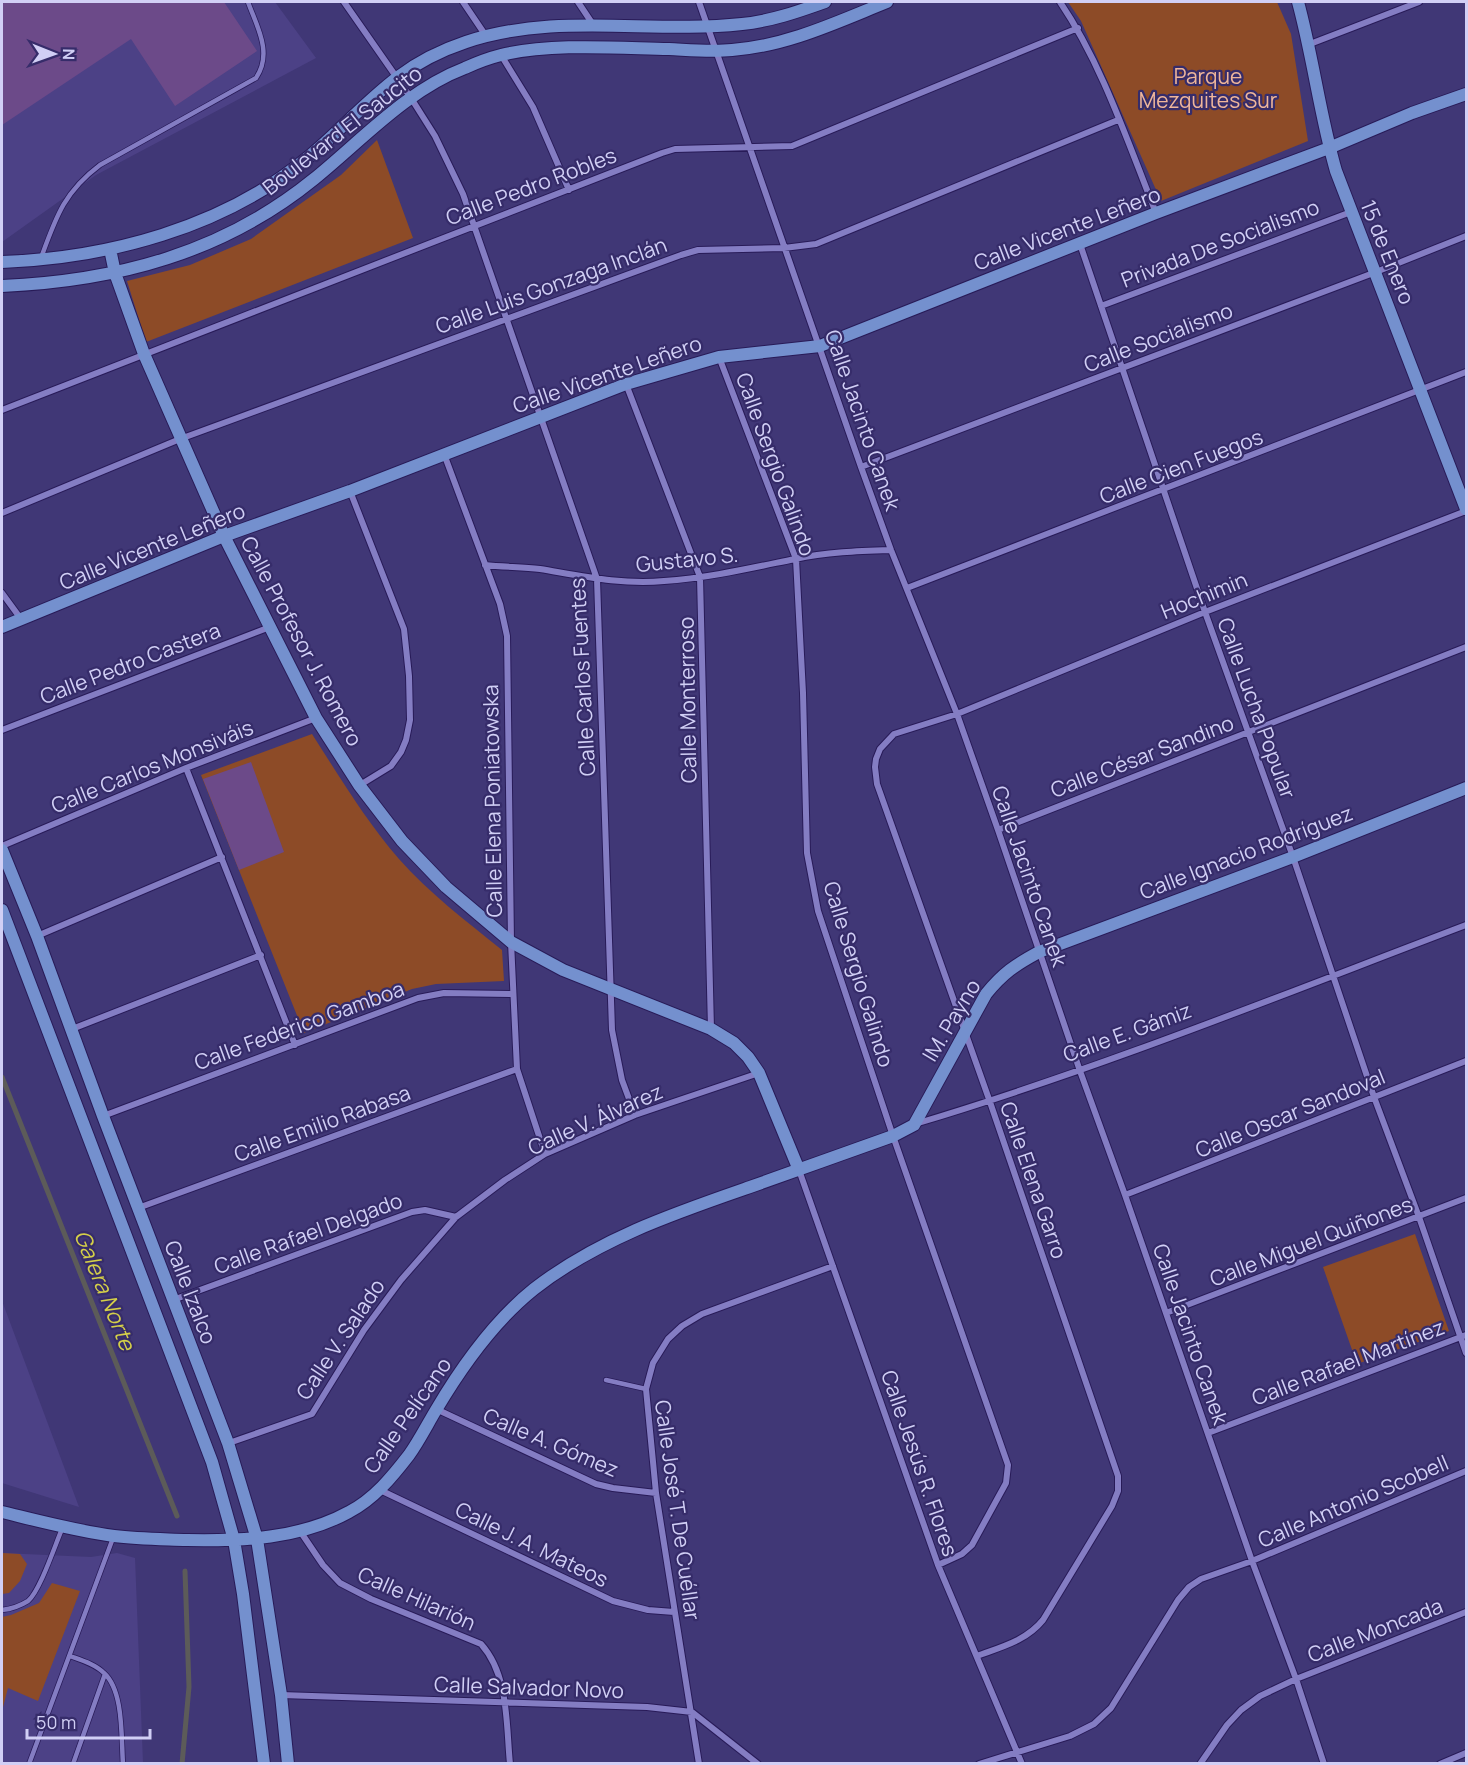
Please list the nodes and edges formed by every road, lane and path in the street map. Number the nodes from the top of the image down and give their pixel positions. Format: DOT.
graph roads {
  1 [pos="248,2"];
  2 [pos="345,2"];
  3 [pos="463,2"];
  4 [pos="578,2"];
  5 [pos="699,2"];
  6 [pos="823,2"];
  7 [pos="887,2"];
  8 [pos="1060,2"];
  9 [pos="1298,2"];
  10 [pos="1419,2"];
  11 [pos="708,26"];
  12 [pos="594,27"];
  13 [pos="1078,28"];
  14 [pos="487,37"];
  15 [pos="1310,44"];
  16 [pos="716,51"];
  17 [pos="501,55"];
  18 [pos="397,78"];
  19 [pos="1467,94"];
  20 [pos="411,98"];
  21 [pos="1118,120"];
  22 [pos="750,147"];
  23 [pos="1329,148"];
  24 [pos="569,190"];
  25 [pos="1351,212"];
  26 [pos="1156,213"];
  27 [pos="476,226"];
  28 [pos="1467,236"];
  29 [pos="1080,244"];
  30 [pos="784,248"];
  31 [pos="110,249"];
  32 [pos="40,261"];
  33 [pos="2,262"];
  34 [pos="1376,272"];
  35 [pos="115,273"];
  36 [pos="2,286"];
  37 [pos="1101,306"];
  38 [pos="507,318"];
  39 [pos="820,346"];
  40 [pos="144,354"];
  41 [pos="719,357"];
  42 [pos="1122,369"];
  43 [pos="1467,372"];
  44 [pos="626,384"];
  45 [pos="1421,390"];
  46 [pos="2,410"];
  47 [pos="542,416"];
  48 [pos="180,439"];
  49 [pos="444,454"];
  50 [pos="861,467"];
  51 [pos="1164,490"];
  52 [pos="350,491"];
  53 [pos="1467,510"];
  54 [pos="2,513"];
  55 [pos="224,536"];
  56 [pos="891,550"];
  57 [pos="796,558"];
  58 [pos="486,565"];
  59 [pos="700,577"];
  60 [pos="597,579"];
  61 [pos="907,588"];
  62 [pos="2,593"];
  63 [pos="1205,612"];
  64 [pos="21,619"];
  65 [pos="2,627"];
  66 [pos="270,627"];
  67 [pos="1467,647"];
  68 [pos="957,714"];
  69 [pos="316,718"];
  70 [pos="2,730"];
  71 [pos="1247,732"];
  72 [pos="186,768"];
  73 [pos="359,785"];
  74 [pos="1467,788"];
  75 [pos="998,830"];
  76 [pos="2,848"];
  77 [pos="1293,856"];
  78 [pos="222,857"];
  79 [pos="2,910"];
  80 [pos="1467,925"];
  81 [pos="37,936"];
  82 [pos="511,942"];
  83 [pos="1039,952"];
  84 [pos="261,955"];
  85 [pos="1334,975"];
  86 [pos="612,991"];
  87 [pos="512,994"];
  88 [pos="711,1029"];
  89 [pos="70,1030"];
  90 [pos="964,1031"];
  91 [pos="295,1045"];
  92 [pos="1467,1061"];
  93 [pos="517,1069"];
  94 [pos="1080,1071"];
  95 [pos="759,1073"];
  96 [pos="1374,1097"];
  97 [pos="990,1102"];
  98 [pos="635,1115"];
  99 [pos="103,1116"];
  100 [pos="914,1125"];
  101 [pos="893,1136"];
  102 [pos="545,1154"];
  103 [pos="800,1170"];
  104 [pos="1125,1195"];
  105 [pos="1467,1198"];
  106 [pos="138,1208"];
  107 [pos="456,1217"];
  108 [pos="1419,1217"];
  109 [pos="833,1266"];
  110 [pos="173,1300"];
  111 [pos="1166,1313"];
  112 [pos="1464,1336"];
  113 [pos="1467,1353"];
  114 [pos="606,1380"];
  115 [pos="646,1389"];
  116 [pos="436,1409"];
  117 [pos="1208,1433"];
  118 [pos="228,1443"];
  119 [pos="1467,1471"];
  120 [pos="380,1490"];
  121 [pos="656,1494"];
  122 [pos="2,1512"];
  123 [pos="63,1527"];
  124 [pos="300,1531"];
  125 [pos="114,1536"];
  126 [pos="257,1539"];
  127 [pos="234,1540"];
  128 [pos="1252,1561"];
  129 [pos="938,1565"];
  130 [pos="2,1610"];
  131 [pos="674,1612"];
  132 [pos="1467,1612"];
  133 [pos="70,1656"];
  134 [pos="977,1656"];
  135 [pos="105,1674"];
  136 [pos="1296,1679"];
  137 [pos="281,1695"];
  138 [pos="504,1703"];
  139 [pos="692,1712"];
  140 [pos="1018,1753"];
  141 [pos="1467,1753"];
  142 [pos="29,1764"];
  143 [pos="73,1764"];
  144 [pos="123,1764"];
  145 [pos="264,1764"];
  146 [pos="288,1764"];
  147 [pos="510,1764"];
  148 [pos="699,1764"];
  149 [pos="758,1764"];
  150 [pos="979,1764"];
  151 [pos="1022,1764"];
  152 [pos="1200,1764"];
  153 [pos="1324,1764"];
  154 [pos="1440,1764"];
  1 -- 32 [label="lane"];
  2 -- 18 [label="street, Calle Carlos Fuentes"];
  3 -- 14 [label="street"];
  4 -- 12 [label="street"];
  5 -- 11 [label="street, Calle Jacinto Canek"];
  6 -- 11 [label="street, Boulevard El Saucito"];
  7 -- 16 [label="street, Boulevard El Saucito"];
  8 -- 13 [label="street"];
  9 -- 15 [label="street, 15 de Enero"];
  10 -- 15 [label="street"];
  11 -- 12 [label="street, Boulevard El Saucito"];
  11 -- 16 [label="street, Calle Jacinto Canek"];
  12 -- 14 [label="street, Boulevard El Saucito"];
  13 -- 21 [label="street"];
  13 -- 22 [label="street, Calle Pedro Robles"];
  14 -- 18 [label="street, Boulevard El Saucito"];
  15 -- 23 [label="street, 15 de Enero"];
  16 -- 17 [label="street, Boulevard El Saucito"];
  16 -- 22 [label="street, Calle Jacinto Canek"];
  17 -- 20 [label="street, Boulevard El Saucito"];
  17 -- 24 [label="street"];
  18 -- 20 [label="street, Calle Carlos Fuentes"];
  18 -- 31 [label="street, Boulevard El Saucito"];
  19 -- 23 [label="street, Calle Vicente Leñero"];
  20 -- 27 [label="street, Calle Carlos Fuentes"];
  20 -- 35 [label="street, Boulevard El Saucito"];
  21 -- 26 [label="street"];
  21 -- 30 [label="street, Calle Luis Gonzaga Inclán"];
  22 -- 24 [label="street, Calle Pedro Robles"];
  22 -- 30 [label="street, Calle Jacinto Canek"];
  23 -- 25 [label="street, 15 de Enero"];
  23 -- 26 [label="street, Calle Vicente Leñero"];
  24 -- 27 [label="street, Calle Pedro Robles"];
  25 -- 34 [label="street, 15 de Enero"];
  25 -- 37 [label="street, Privada De Socialismo"];
  26 -- 29 [label="street, Calle Vicente Leñero"];
  27 -- 38 [label="street, Calle Carlos Fuentes"];
  27 -- 40 [label="street, Calle Pedro Robles"];
  28 -- 34 [label="street, Calle Socialismo"];
  29 -- 37 [label="street, Calle Lucha Popular"];
  29 -- 39 [label="street, Calle Vicente Leñero"];
  30 -- 38 [label="street, Calle Luis Gonzaga Inclán"];
  30 -- 39 [label="street, Calle Jacinto Canek"];
  31 -- 32 [label="street, Boulevard El Saucito"];
  31 -- 35 [label="street, Calle Profesor J. Romero"];
  32 -- 33 [label="street, Boulevard El Saucito"];
  34 -- 42 [label="street, Calle Socialismo"];
  34 -- 45 [label="street, 15 de Enero"];
  35 -- 36 [label="street, Boulevard El Saucito"];
  35 -- 40 [label="street, Calle Profesor J. Romero"];
  37 -- 42 [label="street, Calle Lucha Popular"];
  38 -- 47 [label="street, Calle Carlos Fuentes"];
  38 -- 48 [label="street, Calle Luis Gonzaga Inclán"];
  39 -- 41 [label="street, Calle Vicente Leñero"];
  39 -- 50 [label="street, Calle Jacinto Canek"];
  40 -- 46 [label="street, Calle Pedro Robles"];
  40 -- 48 [label="street, Calle Profesor J. Romero"];
  41 -- 44 [label="street, Calle Vicente Leñero"];
  41 -- 57 [label="street, Calle Sergio Galindo"];
  42 -- 50 [label="street, Calle Socialismo"];
  42 -- 51 [label="street, Calle Lucha Popular"];
  43 -- 45 [label="street, Calle Cien Fuegos"];
  44 -- 47 [label="street, Calle Vicente Leñero"];
  44 -- 59 [label="street, Calle Monterroso"];
  45 -- 51 [label="street, Calle Cien Fuegos"];
  45 -- 53 [label="street, 15 de Enero"];
  47 -- 49 [label="street, Calle Vicente Leñero"];
  47 -- 60 [label="street, Calle Carlos Fuentes"];
  48 -- 54 [label="street, Calle Luis Gonzaga Inclán"];
  48 -- 55 [label="street, Calle Profesor J. Romero"];
  49 -- 52 [label="street, Calle Vicente Leñero"];
  49 -- 58 [label="street, Calle Elena Poniatowska"];
  50 -- 56 [label="street, Calle Jacinto Canek"];
  51 -- 61 [label="street, Calle Cien Fuegos"];
  51 -- 63 [label="street, Calle Lucha Popular"];
  52 -- 55 [label="street, Calle Vicente Leñero"];
  52 -- 73 [label="street"];
  53 -- 63 [label="street, Hochimin"];
  55 -- 64 [label="street, Calle Vicente Leñero"];
  55 -- 66 [label="street, Calle Profesor J. Romero"];
  56 -- 57 [label="street, Gustavo S."];
  56 -- 61 [label="street, Calle Jacinto Canek"];
  57 -- 59 [label="street, Gustavo S."];
  57 -- 101 [label="street, Calle Sergio Galindo"];
  58 -- 60 [label="street, Gustavo S."];
  58 -- 82 [label="street, Calle Elena Poniatowska"];
  59 -- 60 [label="street, Gustavo S."];
  59 -- 88 [label="street, Calle Monterroso"];
  60 -- 86 [label="street, Calle Carlos Fuentes"];
  61 -- 68 [label="street, Calle Jacinto Canek"];
  62 -- 64 [label="street"];
  63 -- 68 [label="street, Hochimin"];
  63 -- 71 [label="street, Calle Lucha Popular"];
  64 -- 65 [label="street, Calle Vicente Leñero"];
  66 -- 69 [label="street, Calle Profesor J. Romero"];
  66 -- 70 [label="street, Calle Pedro Castera"];
  67 -- 71 [label="street, Calle César Sandino"];
  68 -- 75 [label="street, Calle Jacinto Canek"];
  68 -- 90 [label="street, Calle Elena Garro"];
  69 -- 72 [label="street, Calle Carlos Monsiváis"];
  69 -- 73 [label="street, Calle Profesor J. Romero"];
  71 -- 75 [label="street, Calle César Sandino"];
  71 -- 77 [label="street, Calle Lucha Popular"];
  72 -- 76 [label="street, Calle Carlos Monsiváis"];
  72 -- 78 [label="street"];
  73 -- 82 [label="street, Calle Profesor J. Romero"];
  74 -- 77 [label="street, Calle Ignacio Rodríguez"];
  75 -- 83 [label="street, Calle Jacinto Canek"];
  76 -- 81 [label="street, Calle Izalco"];
  77 -- 83 [label="street, Calle Ignacio Rodríguez"];
  77 -- 85 [label="street, Calle Lucha Popular"];
  78 -- 81 [label="street"];
  78 -- 84 [label="street"];
  79 -- 127 [label="street, Calle Izalco"];
  80 -- 85 [label="street, Calle E. Gámiz"];
  81 -- 89 [label="street, Calle Izalco"];
  82 -- 86 [label="street, Calle Profesor J. Romero"];
  82 -- 87 [label="street, Calle Elena Poniatowska"];
  83 -- 90 [label="street, IM. Payno"];
  83 -- 94 [label="street, Calle Jacinto Canek"];
  84 -- 89 [label="street"];
  84 -- 91 [label="street"];
  85 -- 94 [label="street, Calle E. Gámiz"];
  85 -- 96 [label="street, Calle Lucha Popular"];
  86 -- 88 [label="street, Calle Profesor J. Romero"];
  86 -- 98 [label="street, Calle Carlos Fuentes"];
  87 -- 91 [label="street, Calle Federico Gamboa"];
  87 -- 93 [label="street, Calle Elena Poniatowska"];
  88 -- 95 [label="street, Calle Profesor J. Romero"];
  89 -- 99 [label="street, Calle Izalco"];
  90 -- 97 [label="street, Calle Elena Garro"];
  90 -- 100 [label="street, IM. Payno"];
  91 -- 99 [label="street, Calle Federico Gamboa"];
  92 -- 96 [label="street, Calle Oscar Sandoval"];
  93 -- 102 [label="street, Calle Elena Poniatowska"];
  93 -- 106 [label="street, Calle Emilio Rabasa"];
  94 -- 97 [label="street, Calle E. Gámiz"];
  94 -- 104 [label="street, Calle Jacinto Canek"];
  95 -- 98 [label="street, Calle V. Álvarez"];
  95 -- 103 [label="street, Calle Profesor J. Romero"];
  96 -- 104 [label="street, Calle Oscar Sandoval"];
  96 -- 108 [label="street, Calle Lucha Popular"];
  97 -- 100 [label="street, Calle E. Gámiz"];
  97 -- 134 [label="street, Calle Elena Garro"];
  98 -- 102 [label="street, Calle V. Álvarez"];
  99 -- 106 [label="street, Calle Izalco"];
  100 -- 101 [label="street, Calle E. Gámiz"];
  101 -- 103 [label="street, Calle E. Gámiz"];
  101 -- 129 [label="street, Calle Sergio Galindo"];
  102 -- 107 [label="street, Calle V. Álvarez"];
  103 -- 109 [label="street, Calle Jesús R. Flores"];
  103 -- 116 [label="street, Calle Pelícano"];
  104 -- 111 [label="street, Calle Jacinto Canek"];
  105 -- 108 [label="street, Calle Miguel Quiñones"];
  106 -- 110 [label="street, Calle Izalco"];
  107 -- 110 [label="street, Calle Rafael Delgado"];
  107 -- 118 [label="street, Calle V. Salado"];
  108 -- 111 [label="street, Calle Miguel Quiñones"];
  108 -- 112 [label="street, Calle Lucha Popular"];
  109 -- 115 [label="street, Calle José T. De Cuéllar"];
  109 -- 129 [label="street, Calle Jesús R. Flores"];
  110 -- 118 [label="street, Calle Izalco"];
  111 -- 117 [label="street, Calle Jacinto Canek"];
  112 -- 113 [label="street, Calle Lucha Popular"];
  112 -- 117 [label="street, Calle Rafael Martínez"];
  114 -- 115 [label="lane"];
  115 -- 121 [label="street, Calle José T. De Cuéllar"];
  116 -- 120 [label="street, Calle Pelícano"];
  116 -- 121 [label="street, Calle A. Gómez"];
  117 -- 128 [label="street, Calle Jacinto Canek"];
  118 -- 126 [label="street, Calle Izalco"];
  119 -- 128 [label="street, Calle Antonio Scobell"];
  120 -- 124 [label="street, Calle Pelícano"];
  120 -- 131 [label="street, Calle J. A. Mateos"];
  121 -- 131 [label="street, Calle José T. De Cuéllar"];
  122 -- 123 [label="street, Calle Pelícano"];
  123 -- 125 [label="street, Calle Pelícano"];
  123 -- 130 [label="lane"];
  124 -- 126 [label="street, Calle Pelícano"];
  124 -- 138 [label="street, Calle Hilarión"];
  125 -- 127 [label="street, Calle Pelícano"];
  125 -- 133 [label="lane"];
  126 -- 127 [label="street, Calle Pelícano"];
  126 -- 137 [label="street, Calle Izalco"];
  127 -- 145 [label="street, Calle Izalco"];
  128 -- 136 [label="street, Calle Jacinto Canek"];
  128 -- 140 [label="street"];
  129 -- 134 [label="street, Calle Jesús R. Flores"];
  131 -- 139 [label="street, Calle José T. De Cuéllar"];
  132 -- 136 [label="street, Calle Moncada"];
  133 -- 135 [label="lane"];
  133 -- 142 [label="lane"];
  134 -- 140 [label="street, Calle Jesús R. Flores"];
  135 -- 143 [label="lane"];
  135 -- 144 [label="lane"];
  136 -- 152 [label="street, Calle Moncada"];
  136 -- 153 [label="street, Calle Jacinto Canek"];
  137 -- 138 [label="street, Calle Salvador Novo"];
  137 -- 146 [label="street, Calle Izalco"];
  138 -- 139 [label="street, Calle Salvador Novo"];
  138 -- 147 [label="street, Calle Hilarión"];
  139 -- 148 [label="street, Calle José T. De Cuéllar"];
  139 -- 149 [label="street"];
  140 -- 150 [label="street"];
  140 -- 151 [label="street, Calle Jesús R. Flores"];
  141 -- 154 [label="street"];
}
